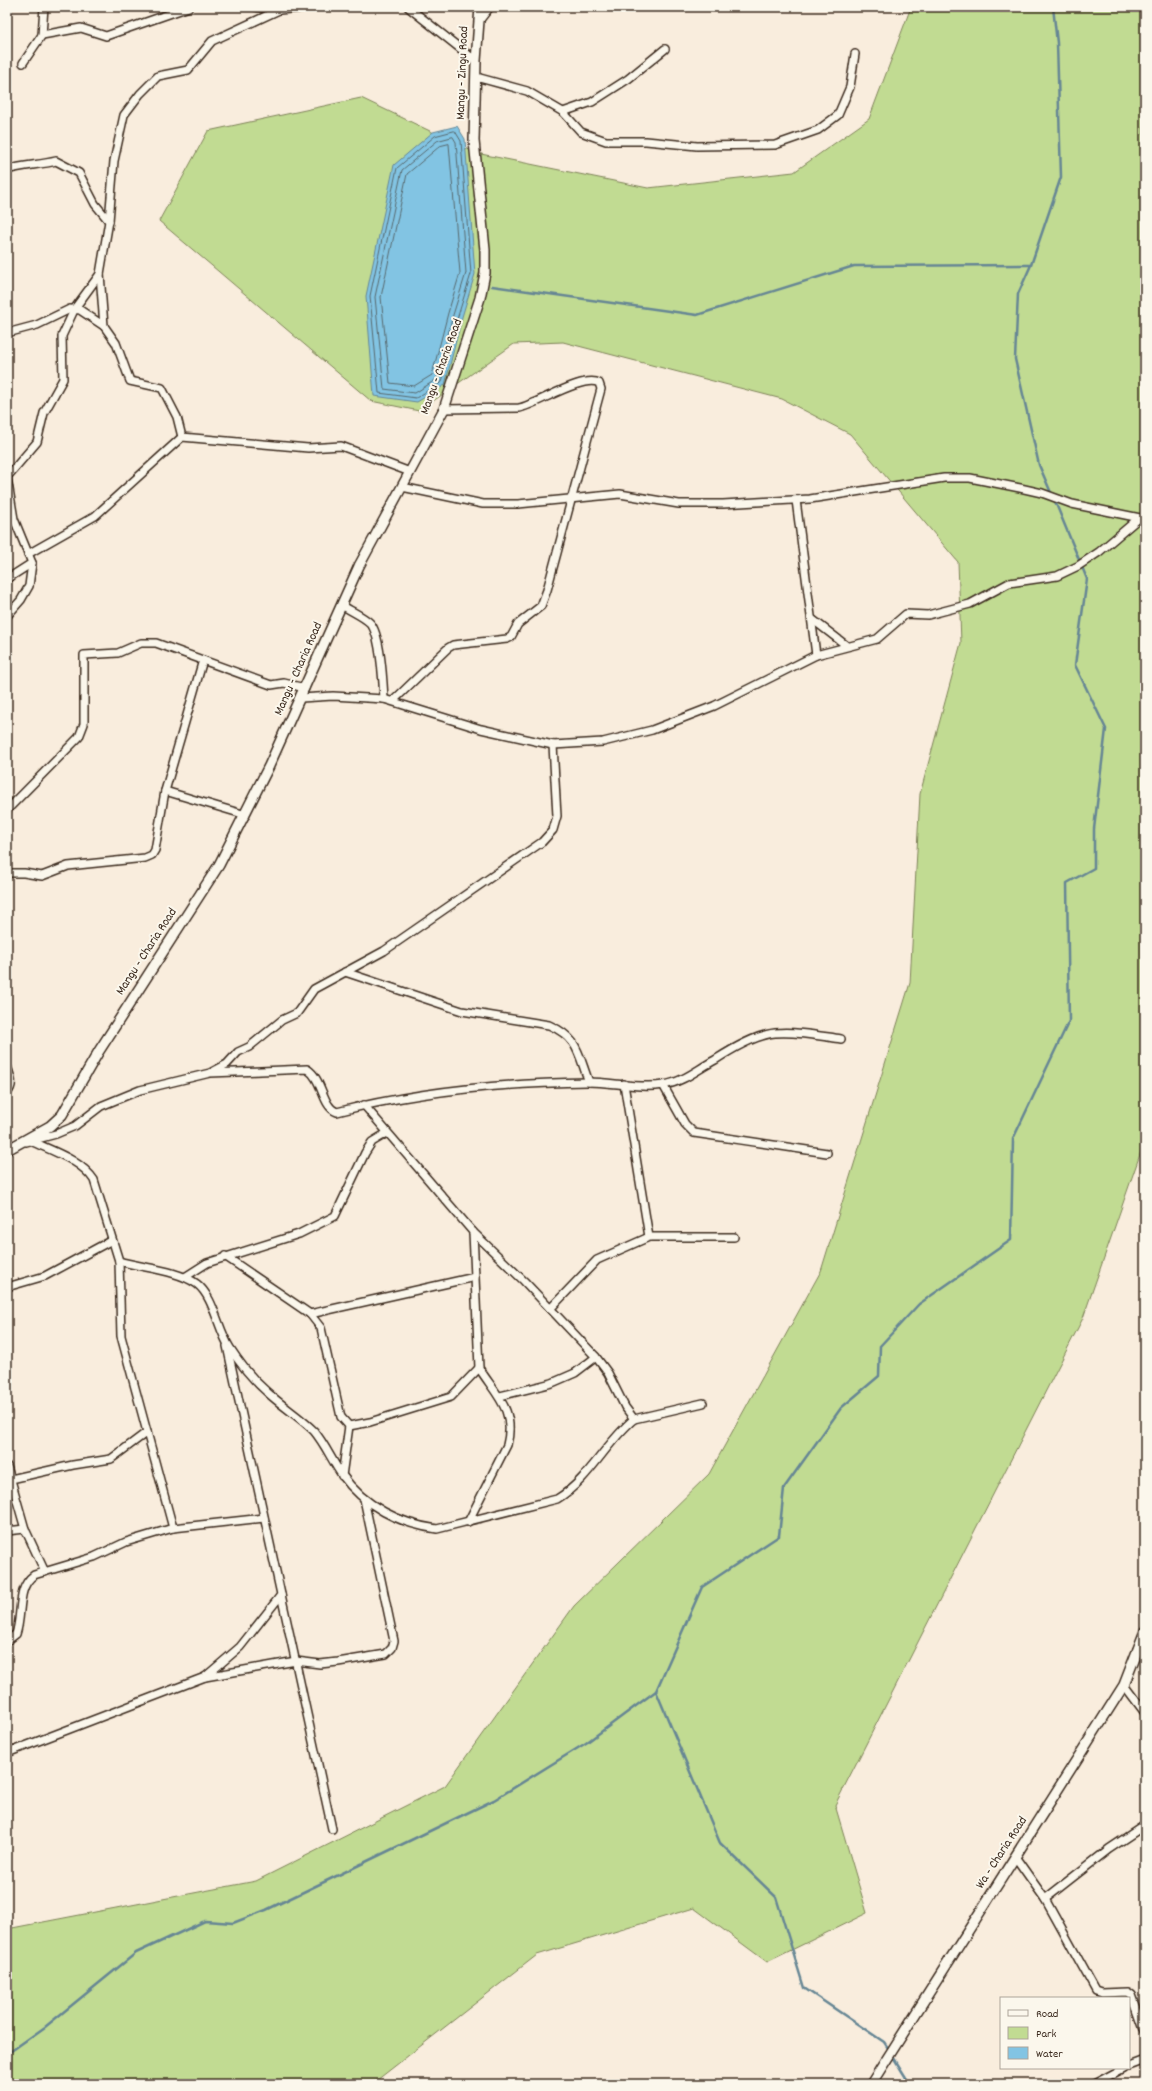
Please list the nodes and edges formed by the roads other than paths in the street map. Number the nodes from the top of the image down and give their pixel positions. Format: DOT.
graph roads {
  1 [pos="44,7"];
  2 [pos="189,7"];
  3 [pos="256,7"];
  4 [pos="314,7"];
  5 [pos="408,7"];
  6 [pos="480,7"];
  7 [pos="490,7"];
  8 [pos="279,10"];
  9 [pos="478,23"];
  10 [pos="42,35"];
  11 [pos="665,49"];
  12 [pos="855,54"];
  13 [pos="476,61"];
  14 [pos="23,63"];
  15 [pos="476,77"];
  16 [pos="563,112"];
  17 [pos="474,141"];
  18 [pos="7,170"];
  19 [pos="109,221"];
  20 [pos="100,274"];
  21 [pos="75,308"];
  22 [pos="104,326"];
  23 [pos="7,333"];
  24 [pos="444,409"];
  25 [pos="182,437"];
  26 [pos="410,472"];
  27 [pos="402,487"];
  28 [pos="570,499"];
  29 [pos="796,500"];
  30 [pos="1142,519"];
  31 [pos="28,554"];
  32 [pos="32,563"];
  33 [pos="7,579"];
  34 [pos="342,605"];
  35 [pos="7,616"];
  36 [pos="812,619"];
  37 [pos="847,646"];
  38 [pos="816,655"];
  39 [pos="203,660"];
  40 [pos="305,688"];
  41 [pos="301,698"];
  42 [pos="384,699"];
  43 [pos="393,701"];
  44 [pos="552,745"];
  45 [pos="166,791"];
  46 [pos="7,810"];
  47 [pos="246,815"];
  48 [pos="7,873"];
  49 [pos="345,972"];
  50 [pos="841,1040"];
  51 [pos="7,1066"];
  52 [pos="210,1073"];
  53 [pos="589,1082"];
  54 [pos="624,1084"];
  55 [pos="663,1085"];
  56 [pos="7,1093"];
  57 [pos="364,1105"];
  58 [pos="387,1133"];
  59 [pos="31,1141"];
  60 [pos="17,1145"];
  61 [pos="7,1150"];
  62 [pos="827,1153"];
  63 [pos="473,1232"];
  64 [pos="649,1237"];
  65 [pos="734,1237"];
  66 [pos="112,1240"];
  67 [pos="225,1256"];
  68 [pos="119,1261"];
  69 [pos="185,1277"];
  70 [pos="475,1277"];
  71 [pos="7,1287"];
  72 [pos="550,1309"];
  73 [pos="310,1314"];
  74 [pos="226,1341"];
  75 [pos="596,1357"];
  76 [pos="479,1368"];
  77 [pos="500,1396"];
  78 [pos="702,1403"];
  79 [pos="634,1419"];
  80 [pos="349,1426"];
  81 [pos="147,1432"];
  82 [pos="7,1466"];
  83 [pos="342,1476"];
  84 [pos="11,1479"];
  85 [pos="364,1499"];
  86 [pos="264,1518"];
  87 [pos="468,1522"];
  88 [pos="173,1528"];
  89 [pos="25,1529"];
  90 [pos="7,1531"];
  91 [pos="45,1572"];
  92 [pos="282,1595"];
  93 [pos="1145,1631"];
  94 [pos="7,1640"];
  95 [pos="296,1661"];
  96 [pos="205,1677"];
  97 [pos="1124,1685"];
  98 [pos="1145,1713"];
  99 [pos="7,1753"];
  100 [pos="1145,1825"];
  101 [pos="332,1829"];
  102 [pos="1016,1858"];
  103 [pos="1045,1899"];
  104 [pos="1145,2031"];
  105 [pos="1145,2060"];
  106 [pos="1130,2066"];
  107 [pos="1122,2069"];
  108 [pos="871,2084"];
  109 [pos="1094,2084"];
  1 -- 10 [label="street"];
  2 -- 10 [label="street"];
  3 -- 8 [label="street"];
  4 -- 8 [label="street"];
  5 -- 13 [label="street"];
  6 -- 9 [label="street, Mangu - Zingu Road"];
  7 -- 9 [label="street"];
  8 -- 19 [label="street"];
  9 -- 13 [label="street, Mangu - Zingu Road"];
  10 -- 14 [label="street"];
  11 -- 16 [label="street"];
  12 -- 16 [label="street"];
  13 -- 15 [label="street, Mangu - Zingu Road"];
  15 -- 16 [label="street"];
  15 -- 17 [label="street, Mangu - Zingu Road"];
  17 -- 24 [label="street, Mangu - Charia Road"];
  18 -- 19 [label="street"];
  19 -- 20 [label="street"];
  20 -- 21 [label="street"];
  20 -- 22 [label="street"];
  21 -- 22 [label="street"];
  21 -- 23 [label="street"];
  21 -- 31 [label="street"];
  22 -- 25 [label="street"];
  24 -- 26 [label="street, Mangu - Charia Road"];
  24 -- 28 [label="street"];
  25 -- 26 [label="street"];
  25 -- 31 [label="street"];
  26 -- 27 [label="street, Mangu - Charia Road"];
  27 -- 28 [label="street"];
  27 -- 34 [label="street, Mangu - Charia Road"];
  28 -- 29 [label="street"];
  28 -- 43 [label="street"];
  29 -- 30 [label="street"];
  29 -- 36 [label="street"];
  30 -- 37 [label="street"];
  31 -- 32 [label="street"];
  32 -- 33 [label="street"];
  32 -- 35 [label="street"];
  34 -- 40 [label="street, Mangu - Charia Road"];
  34 -- 42 [label="street"];
  36 -- 37 [label="street"];
  36 -- 38 [label="street"];
  37 -- 38 [label="street"];
  38 -- 44 [label="street"];
  39 -- 40 [label="street"];
  39 -- 45 [label="street"];
  39 -- 46 [label="street"];
  40 -- 41 [label="street, Mangu - Charia Road"];
  41 -- 42 [label="street"];
  41 -- 47 [label="street, Mangu - Charia Road"];
  42 -- 43 [label="street"];
  43 -- 44 [label="street"];
  44 -- 49 [label="street"];
  45 -- 47 [label="street"];
  45 -- 48 [label="street"];
  47 -- 60 [label="street, Mangu - Charia Road"];
  49 -- 52 [label="street"];
  49 -- 53 [label="street"];
  50 -- 55 [label="street"];
  51 -- 56 [label="street"];
  52 -- 57 [label="street"];
  52 -- 59 [label="street"];
  53 -- 54 [label="street"];
  53 -- 57 [label="street"];
  54 -- 55 [label="street"];
  54 -- 64 [label="street"];
  55 -- 62 [label="street"];
  57 -- 58 [label="street"];
  58 -- 63 [label="street"];
  58 -- 67 [label="street"];
  59 -- 60 [label="street"];
  59 -- 66 [label="street"];
  60 -- 61 [label="street, Mangu - Charia Road"];
  63 -- 70 [label="street"];
  63 -- 72 [label="street"];
  64 -- 65 [label="street"];
  64 -- 72 [label="street"];
  66 -- 68 [label="street"];
  66 -- 71 [label="street"];
  67 -- 69 [label="street"];
  67 -- 73 [label="street"];
  68 -- 69 [label="street"];
  68 -- 81 [label="street"];
  69 -- 74 [label="street"];
  70 -- 73 [label="street"];
  70 -- 76 [label="street"];
  72 -- 75 [label="street"];
  73 -- 80 [label="street"];
  74 -- 83 [label="street"];
  74 -- 86 [label="street"];
  75 -- 77 [label="street"];
  75 -- 79 [label="street"];
  76 -- 77 [label="street"];
  76 -- 80 [label="street"];
  77 -- 87 [label="street"];
  78 -- 79 [label="street"];
  79 -- 87 [label="street"];
  80 -- 83 [label="street"];
  81 -- 84 [label="street"];
  81 -- 88 [label="street"];
  82 -- 84 [label="street"];
  83 -- 85 [label="street"];
  84 -- 89 [label="street"];
  85 -- 87 [label="street"];
  85 -- 95 [label="street"];
  86 -- 88 [label="street"];
  86 -- 92 [label="street"];
  88 -- 91 [label="street"];
  89 -- 90 [label="street"];
  89 -- 91 [label="street"];
  91 -- 94 [label="street"];
  92 -- 95 [label="street"];
  92 -- 96 [label="street"];
  93 -- 97 [label="street, Wa - Charia Road"];
  95 -- 96 [label="street"];
  95 -- 101 [label="street"];
  96 -- 99 [label="street"];
  97 -- 98 [label="street"];
  97 -- 102 [label="street, Wa - Charia Road"];
  100 -- 103 [label="street"];
  102 -- 103 [label="street"];
  102 -- 108 [label="street, Wa - Charia Road"];
  103 -- 104 [label="street"];
  105 -- 106 [label="street"];
  107 -- 109 [label="street"];
}
